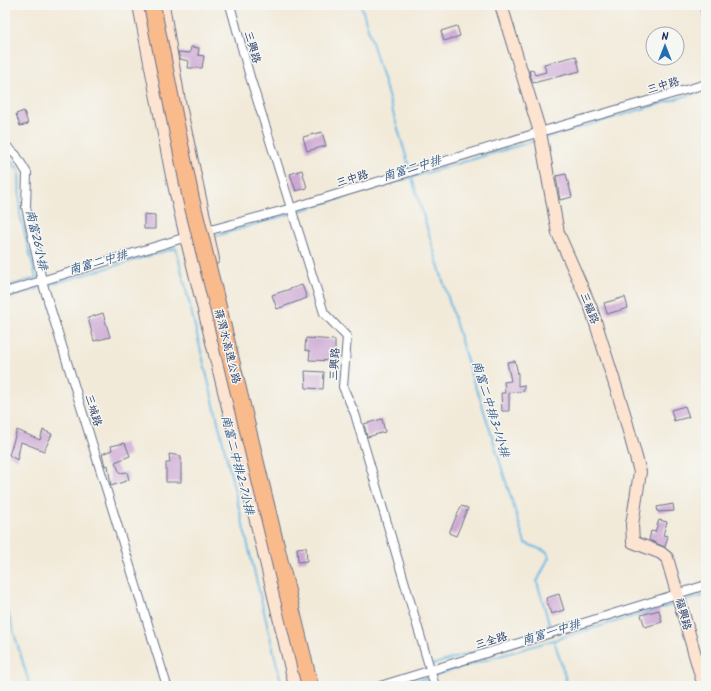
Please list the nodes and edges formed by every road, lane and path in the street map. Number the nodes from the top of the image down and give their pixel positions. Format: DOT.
graph roads {
  1 [pos="139,5"];
  2 [pos="144,5"];
  3 [pos="152,5"];
  4 [pos="163,5"];
  5 [pos="230,5"];
  6 [pos="501,5"];
  7 [pos="704,5"];
  8 [pos="706,15"];
  9 [pos="706,84"];
  10 [pos="540,132"];
  11 [pos="5,145"];
  12 [pos="292,208"];
  13 [pos="208,231"];
  14 [pos="186,237"];
  15 [pos="42,281"];
  16 [pos="5,292"];
  17 [pos="706,585"];
  18 [pos="677,594"];
  19 [pos="430,670"];
  20 [pos="167,686"];
  21 [pos="295,686"];
  22 [pos="301,686"];
  23 [pos="310,686"];
  24 [pos="315,686"];
  25 [pos="380,686"];
  26 [pos="435,686"];
  27 [pos="704,686"];
  1 -- 14 [label="main road"];
  2 -- 22 [label="highway, 蔣渭水高速公路"];
  3 -- 23 [label="highway, 蔣渭水高速公路, bridge"];
  4 -- 13 [label="main road"];
  5 -- 12 [label="street, 三興路"];
  6 -- 10 [label="main road, 三福路"];
  7 -- 8 [label="street"];
  9 -- 10 [label="street, 三中路"];
  10 -- 12 [label="street, 三中路"];
  10 -- 18 [label="main road, 三福路"];
  11 -- 15 [label="street, 三城路"];
  12 -- 13 [label="street, 三中路"];
  12 -- 19 [label="street, 三興路"];
  13 -- 14 [label="street, 三中路"];
  13 -- 24 [label="main road"];
  14 -- 15 [label="street, 三中路"];
  14 -- 21 [label="main road"];
  15 -- 16 [label="street, 三中路"];
  15 -- 20 [label="street, 三城路"];
  17 -- 18 [label="street, 福興路"];
  18 -- 19 [label="street, 三全路"];
  18 -- 27 [label="main road, 福興路"];
  19 -- 25 [label="street, 三全路"];
  19 -- 26 [label="street, 三興路"];
}
